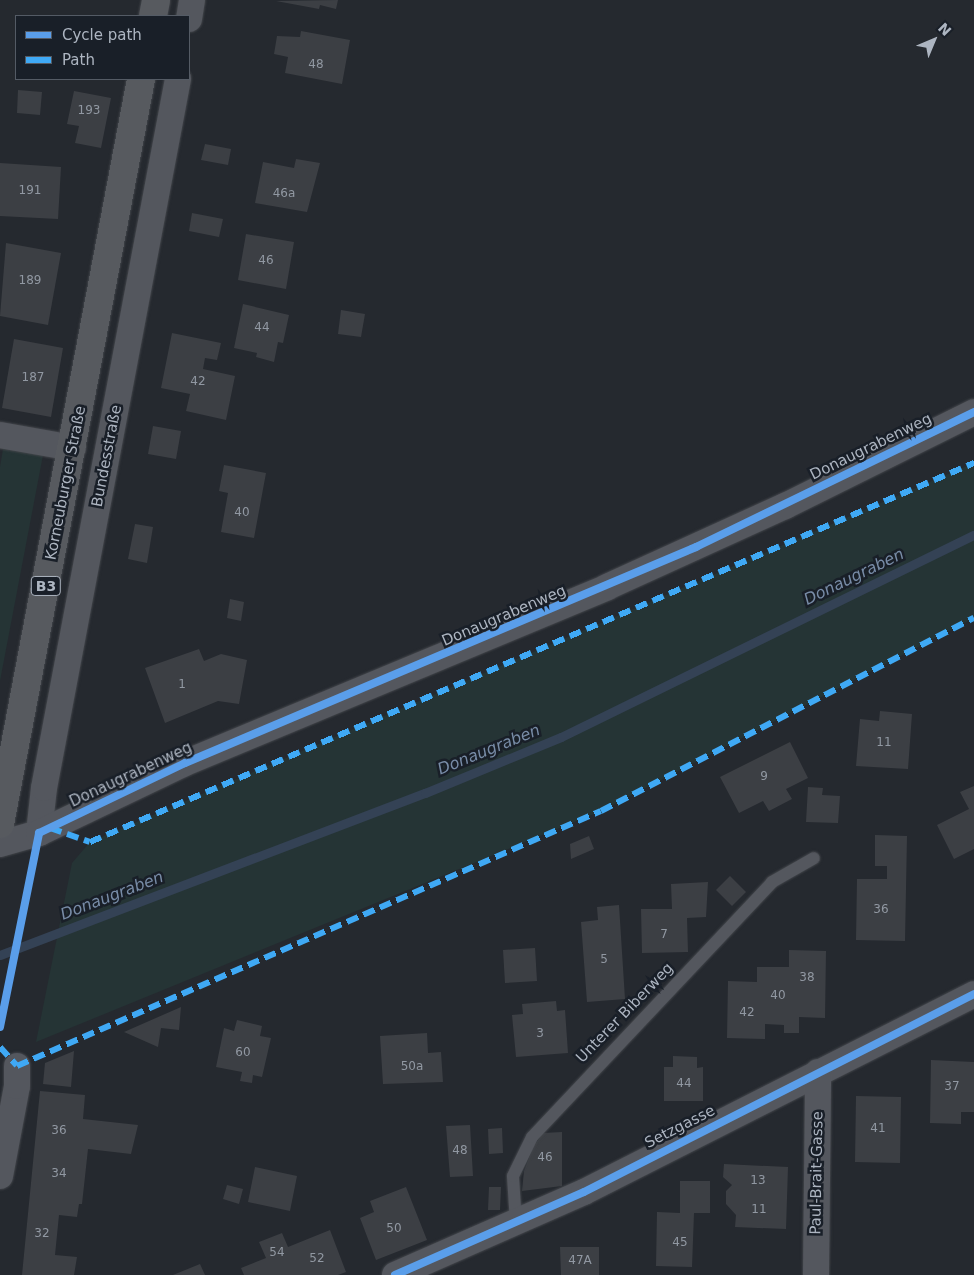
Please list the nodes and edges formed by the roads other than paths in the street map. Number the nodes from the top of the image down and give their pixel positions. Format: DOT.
graph roads {
  1 [pos="156,0"];
  2 [pos="192,0"];
  3 [pos="153,15"];
  4 [pos="190,15"];
  5 [pos="141,80"];
  6 [pos="178,80"];
  7 [pos="974,412"];
  8 [pos="0,435"];
  9 [pos="73,448"];
  10 [pos="0,824"];
  11 [pos="39,833"];
  12 [pos="0,844"];
  13 [pos="814,858"];
  14 [pos="974,994"];
  15 [pos="17,1066"];
  16 [pos="818,1072"];
  17 [pos="0,1176"];
  18 [pos="516,1223"];
  19 [pos="395,1275"];
  20 [pos="816,1275"];
  1 -- 3 [label="main road"];
  2 -- 4 [label="street"];
  5 -- 9 [label="main road, Korneuburger Straße / B3"];
  6 -- 11 [label="street, Bundesstraße"];
  7 -- 11 [label="street, Donaugrabenweg"];
  8 -- 9 [label="street"];
  9 -- 10 [label="main road, Korneuburger Straße / B3"];
  11 -- 12 [label="street"];
  13 -- 18 [label="lane, Unterer Biberweg"];
  14 -- 16 [label="street, Setzgasse"];
  15 -- 17 [label="street"];
  16 -- 18 [label="street, Setzgasse"];
  16 -- 20 [label="street, Paul-Brait-Gasse"];
  18 -- 19 [label="street, Setzgasse"];
}
